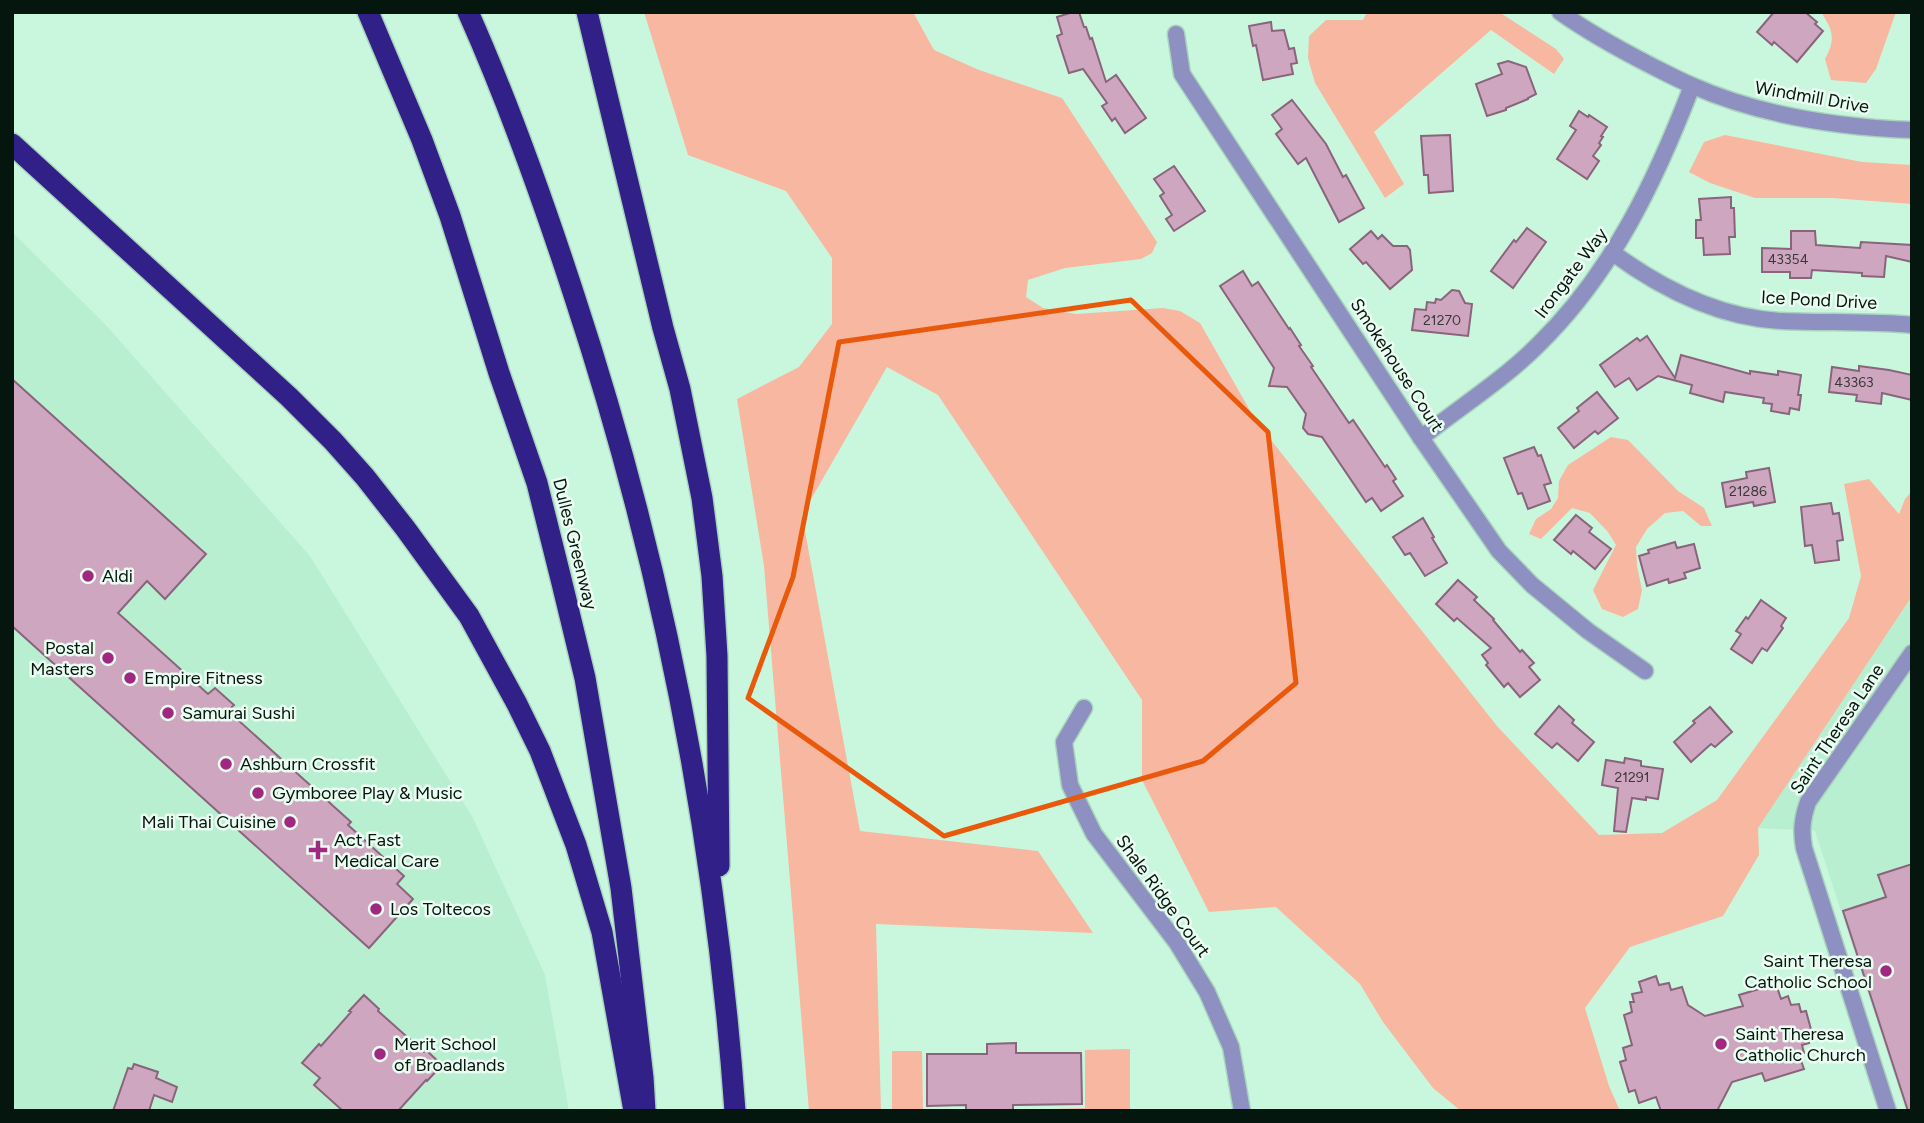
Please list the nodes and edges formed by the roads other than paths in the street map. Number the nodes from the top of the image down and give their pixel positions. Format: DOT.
graph roads {
  1 [pos="368,12"];
  2 [pos="468,12"];
  3 [pos="587,12"];
  4 [pos="1560,12"];
  5 [pos="1176,34"];
  6 [pos="1692,86"];
  7 [pos="1912,130"];
  8 [pos="12,144"];
  9 [pos="1612,253"];
  10 [pos="1912,325"];
  11 [pos="1421,438"];
  12 [pos="1912,653"];
  13 [pos="1645,671"];
  14 [pos="1084,708"];
  15 [pos="720,956"];
  16 [pos="634,1111"];
  17 [pos="645,1111"];
  18 [pos="734,1111"];
  19 [pos="1242,1111"];
  20 [pos="1888,1111"];
  1 -- 17 [label="highway, Dulles Greenway"];
  2 -- 15 [label="highway"];
  3 -- 15 [label="highway"];
  4 -- 6 [label="street, Windmill Drive"];
  5 -- 11 [label="street, Smokehouse Court"];
  6 -- 7 [label="street, Windmill Drive"];
  6 -- 9 [label="street, Irongate Way"];
  8 -- 16 [label="highway"];
  9 -- 10 [label="street, Ice Pond Drive"];
  9 -- 11 [label="street, Irongate Way"];
  11 -- 13 [label="street, Smokehouse Court"];
  12 -- 20 [label="street, Saint Theresa Lane"];
  14 -- 19 [label="street, Shale Ridge Court"];
  15 -- 18 [label="highway"];
}
